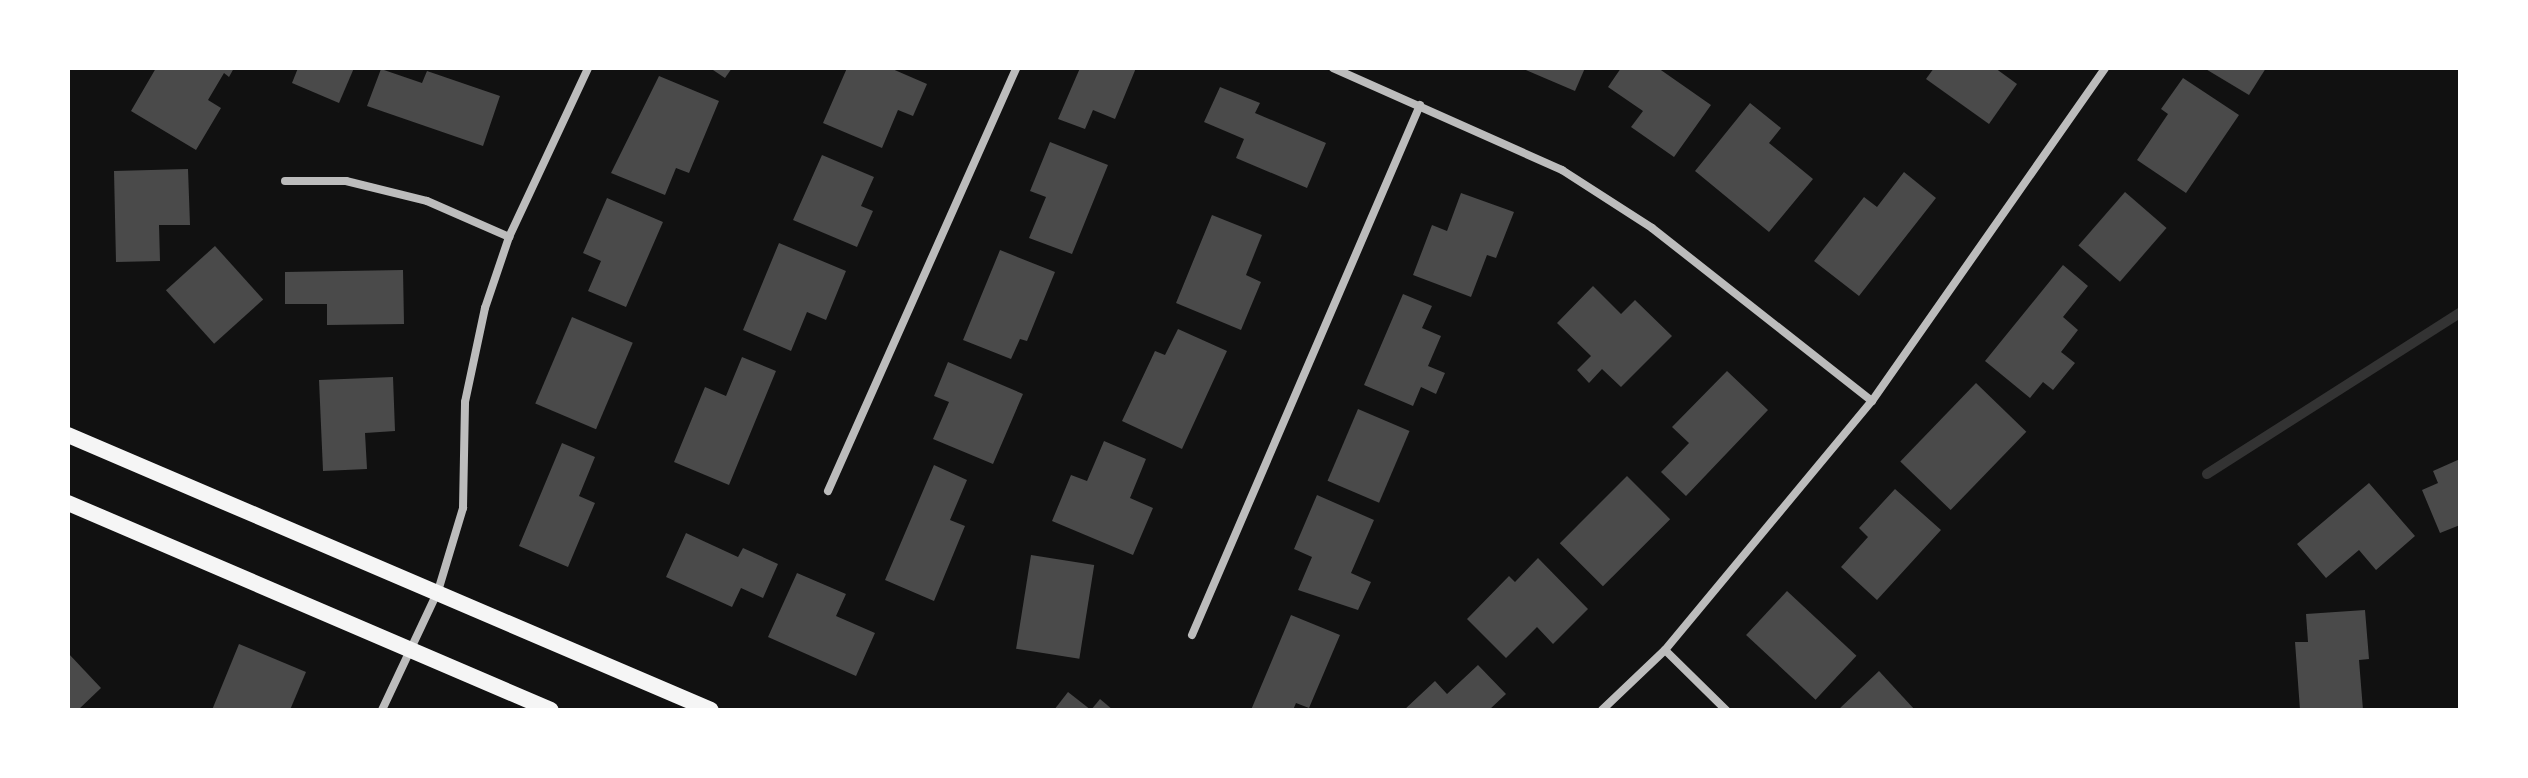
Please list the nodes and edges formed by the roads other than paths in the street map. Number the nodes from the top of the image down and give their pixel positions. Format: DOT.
graph roads {
  1 [pos="588,68"];
  2 [pos="1016,68"];
  3 [pos="1333,68"];
  4 [pos="2105,68"];
  5 [pos="1420,105"];
  6 [pos="285,181"];
  7 [pos="509,237"];
  8 [pos="1872,401"];
  9 [pos="68,435"];
  10 [pos="828,491"];
  11 [pos="68,503"];
  12 [pos="438,591"];
  13 [pos="1192,635"];
  14 [pos="1665,650"];
  15 [pos="411,654"];
  16 [pos="382,710"];
  17 [pos="551,710"];
  18 [pos="711,710"];
  19 [pos="1602,710"];
  20 [pos="1726,710"];
  1 -- 7 [label="street"];
  2 -- 10 [label="street"];
  3 -- 5 [label="street"];
  4 -- 8 [label="street"];
  5 -- 8 [label="street"];
  5 -- 13 [label="street"];
  6 -- 7 [label="street"];
  7 -- 12 [label="street"];
  8 -- 14 [label="street"];
  9 -- 12 [label="main road"];
  11 -- 15 [label="main road"];
  12 -- 15 [label="street"];
  12 -- 18 [label="main road"];
  14 -- 19 [label="street"];
  14 -- 20 [label="street"];
  15 -- 16 [label="street"];
  15 -- 17 [label="main road"];
}
